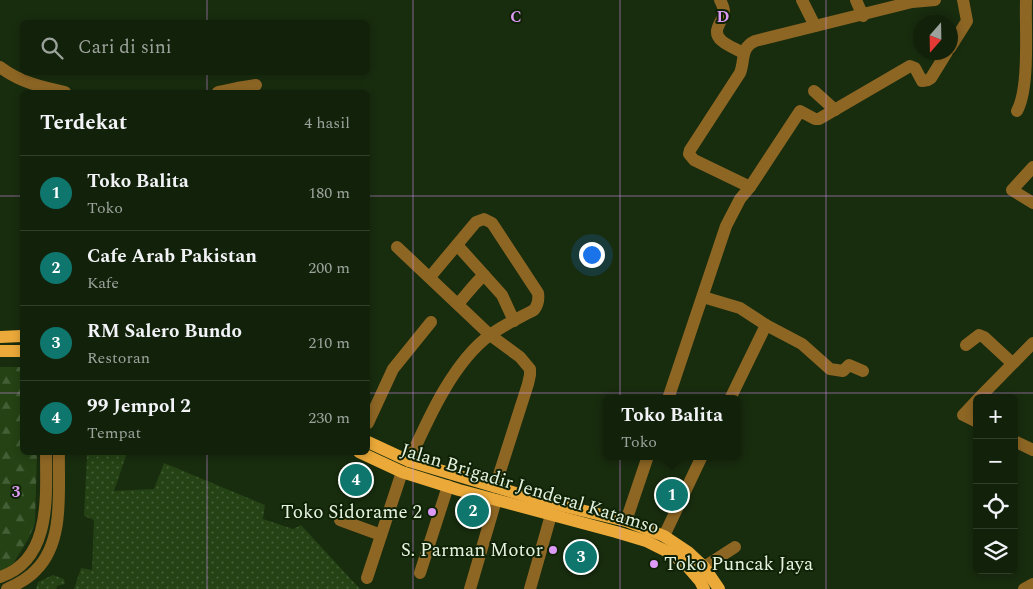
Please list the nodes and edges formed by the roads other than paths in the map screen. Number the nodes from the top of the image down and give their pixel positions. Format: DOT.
graph roads {
  1 [pos="720,0"];
  2 [pos="802,0"];
  3 [pos="856,0"];
  4 [pos="935,0"];
  5 [pos="963,0"];
  6 [pos="1026,0"];
  7 [pos="912,1"];
  8 [pos="863,16"];
  9 [pos="815,26"];
  10 [pos="958,35"];
  11 [pos="743,53"];
  12 [pos="942,60"];
  13 [pos="0,67"];
  14 [pos="256,86"];
  15 [pos="57,90"];
  16 [pos="228,90"];
  17 [pos="814,91"];
  18 [pos="834,110"];
  19 [pos="1017,111"];
  20 [pos="1033,167"];
  21 [pos="750,187"];
  22 [pos="1033,203"];
  23 [pos="457,245"];
  24 [pos="396,247"];
  25 [pos="484,275"];
  26 [pos="430,278"];
  27 [pos="703,297"];
  28 [pos="458,304"];
  29 [pos="514,321"];
  30 [pos="432,322"];
  31 [pos="766,325"];
  32 [pos="490,335"];
  33 [pos="20,336"];
  34 [pos="0,337"];
  35 [pos="1033,343"];
  36 [pos="966,345"];
  37 [pos="0,351"];
  38 [pos="20,351"];
  39 [pos="1012,362"];
  40 [pos="864,372"];
  41 [pos="983,394"];
  42 [pos="669,395"];
  43 [pos="732,395"];
  44 [pos="973,404"];
  45 [pos="370,419"];
  46 [pos="973,420"];
  47 [pos="370,443"];
  48 [pos="1018,443"];
  49 [pos="1033,450"];
  50 [pos="46,455"];
  51 [pos="59,455"];
  52 [pos="369,455"];
  53 [pos="647,460"];
  54 [pos="700,460"];
  55 [pos="406,466"];
  56 [pos="448,486"];
  57 [pos="495,494"];
  58 [pos="551,515"];
  59 [pos="340,520"];
  60 [pos="626,521"];
  61 [pos="381,535"];
  62 [pos="664,536"];
  63 [pos="735,547"];
  64 [pos="704,567"];
  65 [pos="420,573"];
  66 [pos="0,577"];
  67 [pos="367,578"];
  68 [pos="1033,584"];
  69 [pos="7,589"];
  70 [pos="470,589"];
  71 [pos="530,589"];
  72 [pos="704,589"];
  73 [pos="719,589"];
  74 [pos="1024,589"];
  1 -- 11 [label="street"];
  2 -- 9 [label="street"];
  3 -- 8 [label="street"];
  4 -- 7 [label="street"];
  5 -- 10 [label="street"];
  6 -- 19 [label="street"];
  7 -- 8 [label="street"];
  8 -- 9 [label="street"];
  9 -- 11 [label="street"];
  11 -- 21 [label="street"];
  12 -- 18 [label="street"];
  13 -- 15 [label="street"];
  14 -- 16 [label="street"];
  17 -- 18 [label="street"];
  18 -- 21 [label="street"];
  20 -- 22 [label="street"];
  21 -- 27 [label="street"];
  23 -- 25 [label="street"];
  23 -- 26 [label="street"];
  23 -- 29 [label="street"];
  24 -- 26 [label="street"];
  25 -- 28 [label="street"];
  25 -- 29 [label="street"];
  26 -- 28 [label="street"];
  27 -- 31 [label="street"];
  27 -- 42 [label="street"];
  28 -- 32 [label="street"];
  29 -- 32 [label="street"];
  30 -- 45 [label="street"];
  31 -- 40 [label="street"];
  31 -- 43 [label="street"];
  32 -- 55 [label="street"];
  32 -- 57 [label="street"];
  33 -- 34 [label="main road"];
  35 -- 39 [label="street"];
  36 -- 39 [label="street"];
  37 -- 38 [label="main road"];
  39 -- 41 [label="street"];
  44 -- 46 [label="street"];
  47 -- 55 [label="main road, Jalan Brigadir Jenderal Katamso"];
  48 -- 49 [label="street"];
  50 -- 66 [label="street"];
  51 -- 69 [label="street"];
  52 -- 55 [label="main road, Jalan Brigadir Jenderal Katamso"];
  53 -- 60 [label="street"];
  54 -- 62 [label="street"];
  55 -- 56 [label="main road, Jalan Brigadir Jenderal Katamso"];
  55 -- 57 [label="main road, Jalan Brigadir Jenderal Katamso"];
  55 -- 61 [label="street"];
  56 -- 57 [label="main road, Jalan Brigadir Jenderal Katamso"];
  56 -- 65 [label="street"];
  57 -- 58 [label="main road, Jalan Brigadir Jenderal Katamso"];
  57 -- 60 [label="main road, Jalan Brigadir Jenderal Katamso"];
  57 -- 70 [label="street"];
  58 -- 71 [label="street"];
  58 -- 72 [label="main road, Jalan Brigadir Jenderal Katamso"];
  59 -- 61 [label="street"];
  60 -- 62 [label="main road, Jalan Brigadir Jenderal Katamso"];
  61 -- 67 [label="street"];
  62 -- 64 [label="main road, Jalan Brigadir Jenderal Katamso"];
  63 -- 64 [label="street"];
  64 -- 73 [label="main road, Jalan Brigadir Jenderal Katamso"];
  68 -- 74 [label="street"];
}
